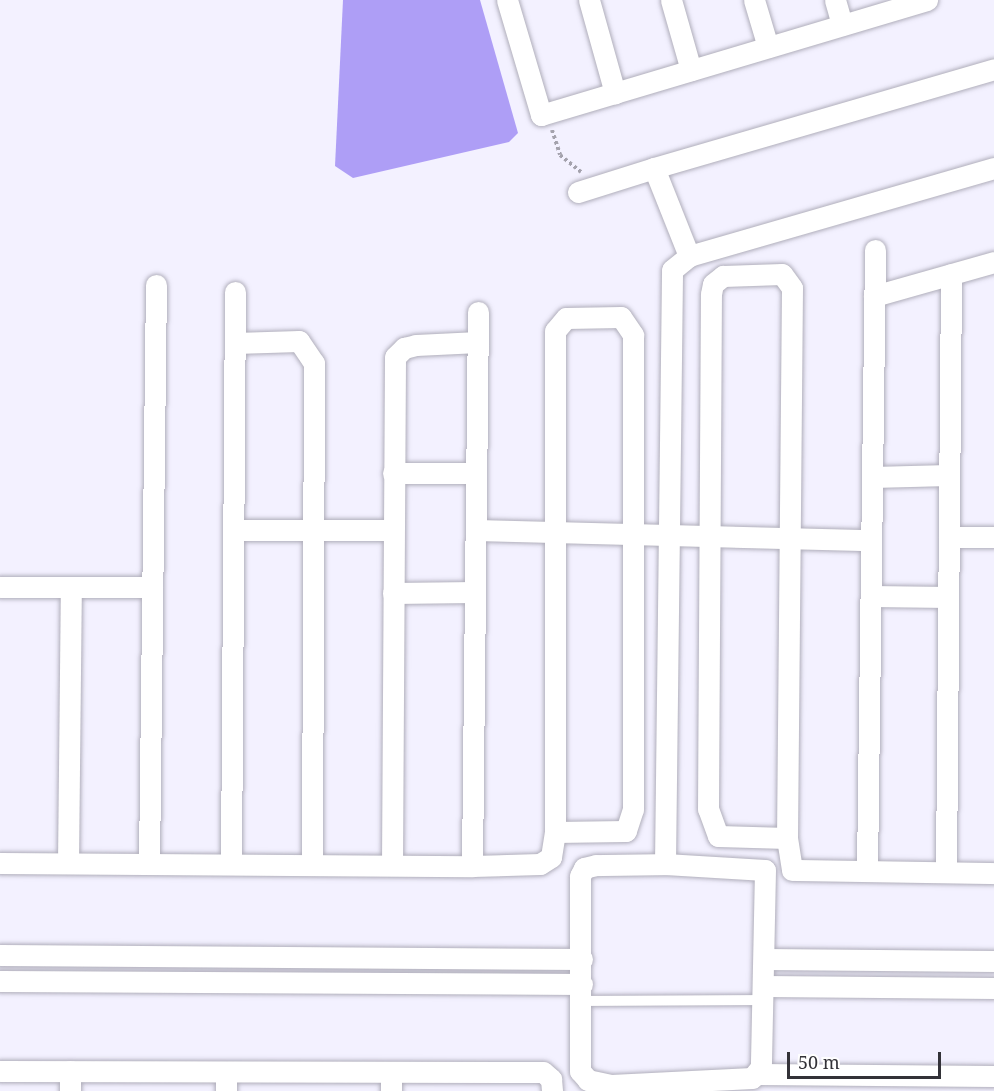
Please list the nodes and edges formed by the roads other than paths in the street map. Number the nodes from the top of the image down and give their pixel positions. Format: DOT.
graph roads {
  1 [pos="507,0"];
  2 [pos="589,0"];
  3 [pos="671,0"];
  4 [pos="754,0"];
  5 [pos="835,0"];
  6 [pos="922,1"];
  7 [pos="842,25"];
  8 [pos="768,47"];
  9 [pos="994,69"];
  10 [pos="691,70"];
  11 [pos="615,93"];
  12 [pos="654,168"];
  13 [pos="994,168"];
  14 [pos="578,192"];
  15 [pos="875,250"];
  16 [pos="689,256"];
  17 [pos="994,262"];
  18 [pos="951,274"];
  19 [pos="156,285"];
  20 [pos="236,292"];
  21 [pos="874,296"];
  22 [pos="478,312"];
  23 [pos="478,342"];
  24 [pos="235,343"];
  25 [pos="393,473"];
  26 [pos="476,473"];
  27 [pos="949,475"];
  28 [pos="872,477"];
  29 [pos="234,530"];
  30 [pos="315,530"];
  31 [pos="393,530"];
  32 [pos="476,530"];
  33 [pos="556,532"];
  34 [pos="666,533"];
  35 [pos="634,534"];
  36 [pos="710,536"];
  37 [pos="790,537"];
  38 [pos="949,537"];
  39 [pos="994,537"];
  40 [pos="871,540"];
  41 [pos="0,586"];
  42 [pos="71,587"];
  43 [pos="152,587"];
  44 [pos="393,592"];
  45 [pos="475,592"];
  46 [pos="871,596"];
  47 [pos="948,597"];
  48 [pos="555,832"];
  49 [pos="787,838"];
  50 [pos="0,863"];
  51 [pos="68,863"];
  52 [pos="149,864"];
  53 [pos="231,864"];
  54 [pos="665,864"];
  55 [pos="312,865"];
  56 [pos="392,865"];
  57 [pos="472,866"];
  58 [pos="867,871"];
  59 [pos="946,872"];
  60 [pos="994,873"];
  61 [pos="0,956"];
  62 [pos="177,957"];
  63 [pos="582,959"];
  64 [pos="764,959"];
  65 [pos="994,961"];
  66 [pos="0,981"];
  67 [pos="177,984"];
  68 [pos="994,988"];
  69 [pos="581,992"];
  70 [pos="764,993"];
  71 [pos="0,1071"];
  72 [pos="757,1074"];
  73 [pos="994,1076"];
  74 [pos="70,1081"];
  75 [pos="148,1081"];
  76 [pos="226,1081"];
  77 [pos="313,1082"];
  78 [pos="391,1082"];
  79 [pos="471,1082"];
  80 [pos="789,1083"];
  81 [pos="871,1083"];
  82 [pos="948,1083"];
  83 [pos="669,1086"];
  84 [pos="552,1091"];
  1 -- 11 [label="street"];
  2 -- 11 [label="street"];
  3 -- 10 [label="street"];
  4 -- 8 [label="street"];
  5 -- 7 [label="street"];
  6 -- 7 [label="street"];
  7 -- 8 [label="street"];
  8 -- 10 [label="street"];
  9 -- 12 [label="street"];
  10 -- 11 [label="street"];
  12 -- 14 [label="street"];
  12 -- 16 [label="street"];
  13 -- 16 [label="street"];
  15 -- 21 [label="street"];
  16 -- 34 [label="street"];
  17 -- 18 [label="street"];
  18 -- 21 [label="street"];
  18 -- 27 [label="street"];
  19 -- 43 [label="street"];
  20 -- 24 [label="street"];
  21 -- 28 [label="street"];
  22 -- 23 [label="street"];
  23 -- 25 [label="street"];
  23 -- 26 [label="street"];
  24 -- 29 [label="street"];
  24 -- 30 [label="street"];
  25 -- 26 [label="street"];
  25 -- 31 [label="street"];
  26 -- 32 [label="street"];
  27 -- 28 [label="street"];
  27 -- 38 [label="street"];
  28 -- 40 [label="street"];
  29 -- 30 [label="street"];
  29 -- 53 [label="street"];
  30 -- 31 [label="street"];
  30 -- 55 [label="street"];
  31 -- 44 [label="street"];
  32 -- 33 [label="street"];
  32 -- 45 [label="street"];
  33 -- 35 [label="street"];
  33 -- 35 [label="street"];
  33 -- 48 [label="street"];
  34 -- 35 [label="street"];
  34 -- 36 [label="street"];
  34 -- 54 [label="street"];
  35 -- 48 [label="street"];
  36 -- 37 [label="street"];
  36 -- 37 [label="street"];
  36 -- 49 [label="street"];
  37 -- 40 [label="street"];
  37 -- 49 [label="street"];
  38 -- 39 [label="street"];
  38 -- 47 [label="street"];
  40 -- 46 [label="street"];
  41 -- 42 [label="street"];
  42 -- 43 [label="street"];
  42 -- 51 [label="street"];
  43 -- 52 [label="street"];
  44 -- 45 [label="street"];
  44 -- 56 [label="street"];
  45 -- 57 [label="street"];
  46 -- 47 [label="street"];
  46 -- 58 [label="street"];
  47 -- 59 [label="street"];
  48 -- 57 [label="street"];
  49 -- 58 [label="street"];
  50 -- 51 [label="street"];
  51 -- 52 [label="street"];
  52 -- 53 [label="street"];
  53 -- 55 [label="street"];
  54 -- 63 [label="street"];
  54 -- 64 [label="street"];
  55 -- 56 [label="street"];
  56 -- 57 [label="street"];
  58 -- 59 [label="street"];
  59 -- 60 [label="street"];
  61 -- 62 [label="street"];
  62 -- 63 [label="street"];
  62 -- 67 [label="street"];
  63 -- 69 [label="street"];
  64 -- 65 [label="street"];
  64 -- 70 [label="street"];
  66 -- 67 [label="street"];
  67 -- 69 [label="street"];
  68 -- 70 [label="street"];
  69 -- 70 [label="lane"];
  69 -- 83 [label="street"];
  70 -- 72 [label="street"];
  71 -- 74 [label="street"];
  72 -- 80 [label="street"];
  72 -- 83 [label="street"];
  73 -- 82 [label="street"];
  74 -- 75 [label="street"];
  75 -- 76 [label="street"];
  76 -- 77 [label="street"];
  77 -- 78 [label="street"];
  78 -- 79 [label="street"];
  79 -- 84 [label="street"];
  80 -- 81 [label="street"];
  81 -- 82 [label="street"];
}
